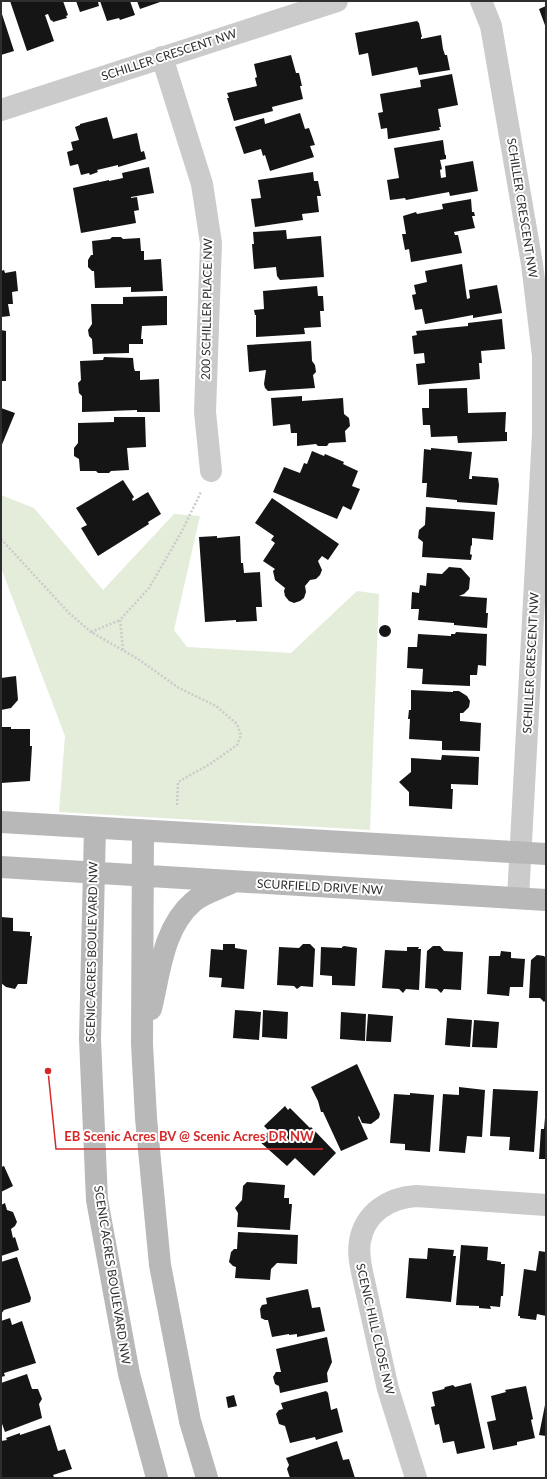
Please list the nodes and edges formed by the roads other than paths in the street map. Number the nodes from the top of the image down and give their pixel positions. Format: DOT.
graph roads {
  1 [pos="337,1"];
  2 [pos="481,1"];
  3 [pos="162,57"];
  4 [pos="1,110"];
  5 [pos="211,471"];
  6 [pos="1,822"];
  7 [pos="95,828"];
  8 [pos="143,830"];
  9 [pos="521,852"];
  10 [pos="546,854"];
  11 [pos="1,867"];
  12 [pos="94,873"];
  13 [pos="142,876"];
  14 [pos="234,882"];
  15 [pos="518,898"];
  16 [pos="546,900"];
  17 [pos="142,1044"];
  18 [pos="546,1205"];
  19 [pos="158,1478"];
  20 [pos="206,1478"];
  21 [pos="416,1478"];
  1 -- 3 [label="street, SCHILLER CRESCENT NW"];
  2 -- 9 [label="street, SCHILLER CRESCENT NW"];
  3 -- 4 [label="street, SCHILLER CRESCENT NW"];
  3 -- 5 [label="street, 200 SCHILLER PLACE NW"];
  6 -- 7 [label="street"];
  7 -- 8 [label="street"];
  7 -- 12 [label="street, SCENIC ACRES BOULEVARD NW"];
  8 -- 9 [label="street"];
  8 -- 13 [label="street"];
  9 -- 10 [label="street"];
  9 -- 15 [label="street, SCHILLER CRESCENT NW"];
  11 -- 12 [label="street, SCURFIELD DRIVE NW"];
  12 -- 13 [label="street, SCURFIELD DRIVE NW"];
  12 -- 19 [label="street, SCENIC ACRES BOULEVARD NW"];
  13 -- 14 [label="street, SCURFIELD DRIVE NW"];
  13 -- 17 [label="street"];
  14 -- 15 [label="street, SCURFIELD DRIVE NW"];
  14 -- 17 [label="street"];
  15 -- 16 [label="street, SCURFIELD DRIVE NW"];
  17 -- 20 [label="street"];
  18 -- 21 [label="street, SCENIC HILL CLOSE NW"];
}
